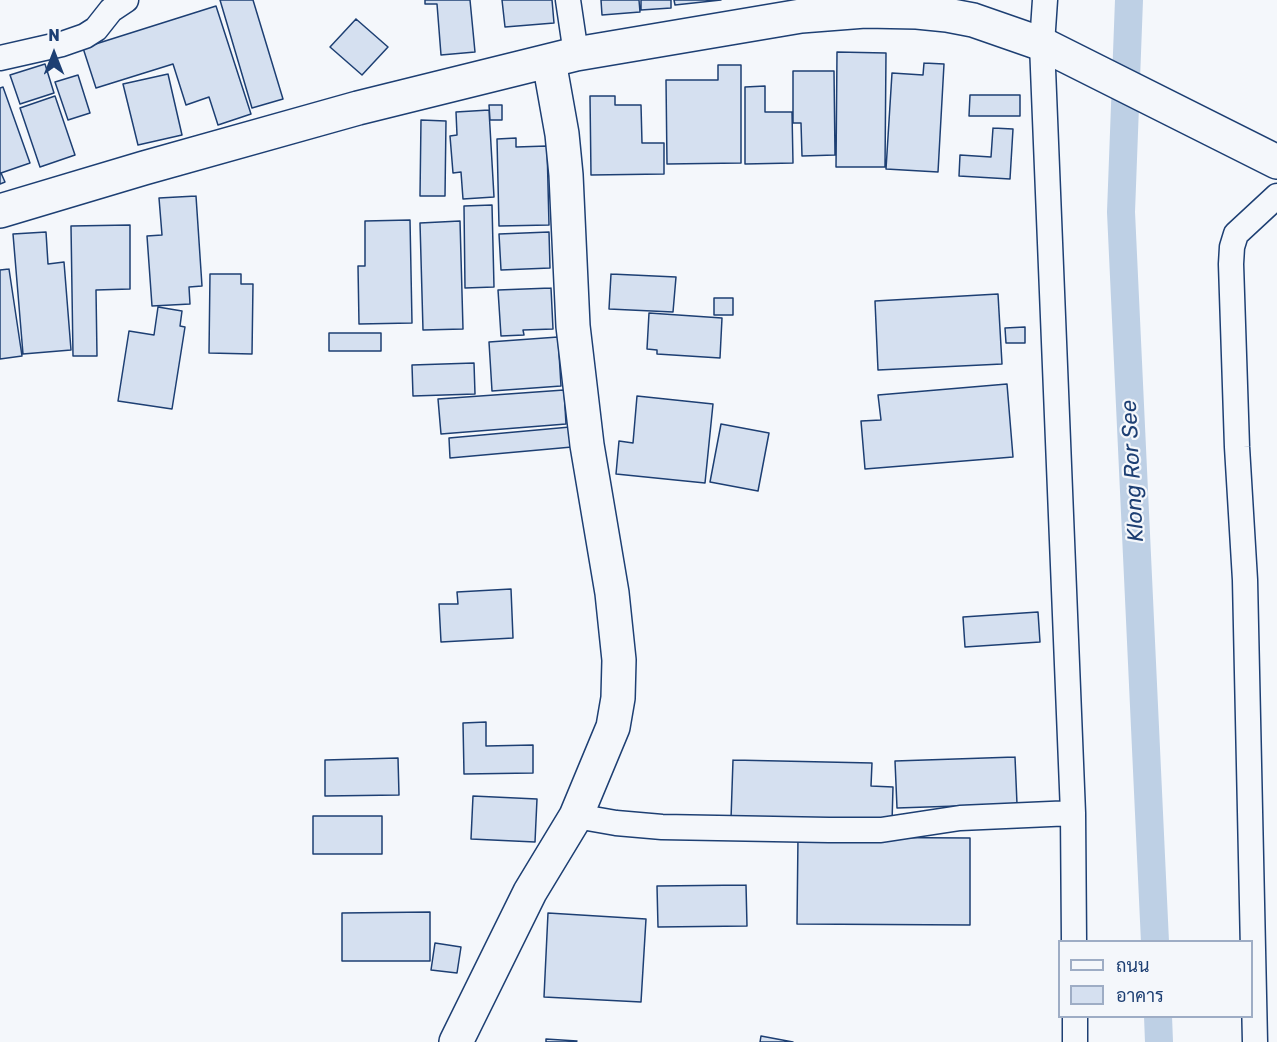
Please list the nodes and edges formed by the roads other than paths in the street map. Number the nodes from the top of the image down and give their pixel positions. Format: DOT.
graph roads {
  1 [pos="126,0"];
  2 [pos="568,0"];
  3 [pos="1045,0"];
  4 [pos="1042,44"];
  5 [pos="0,58"];
  6 [pos="562,58"];
  7 [pos="1277,162"];
  8 [pos="1277,196"];
  9 [pos="0,211"];
  10 [pos="1073,813"];
  11 [pos="576,816"];
  12 [pos="1074,940"];
  13 [pos="1253,940"];
  14 [pos="1253,950"];
  15 [pos="1075,1018"];
  16 [pos="456,1042"];
  17 [pos="1075,1042"];
  18 [pos="1255,1042"];
  1 -- 5 [label="street"];
  2 -- 6 [label="street"];
  3 -- 4 [label="street"];
  4 -- 6 [label="street"];
  4 -- 7 [label="street"];
  4 -- 10 [label="street"];
  6 -- 9 [label="street"];
  6 -- 11 [label="street"];
  8 -- 13 [label="street"];
  10 -- 11 [label="street"];
  10 -- 12 [label="street"];
  11 -- 16 [label="street"];
  14 -- 18 [label="street"];
  15 -- 17 [label="street"];
}
